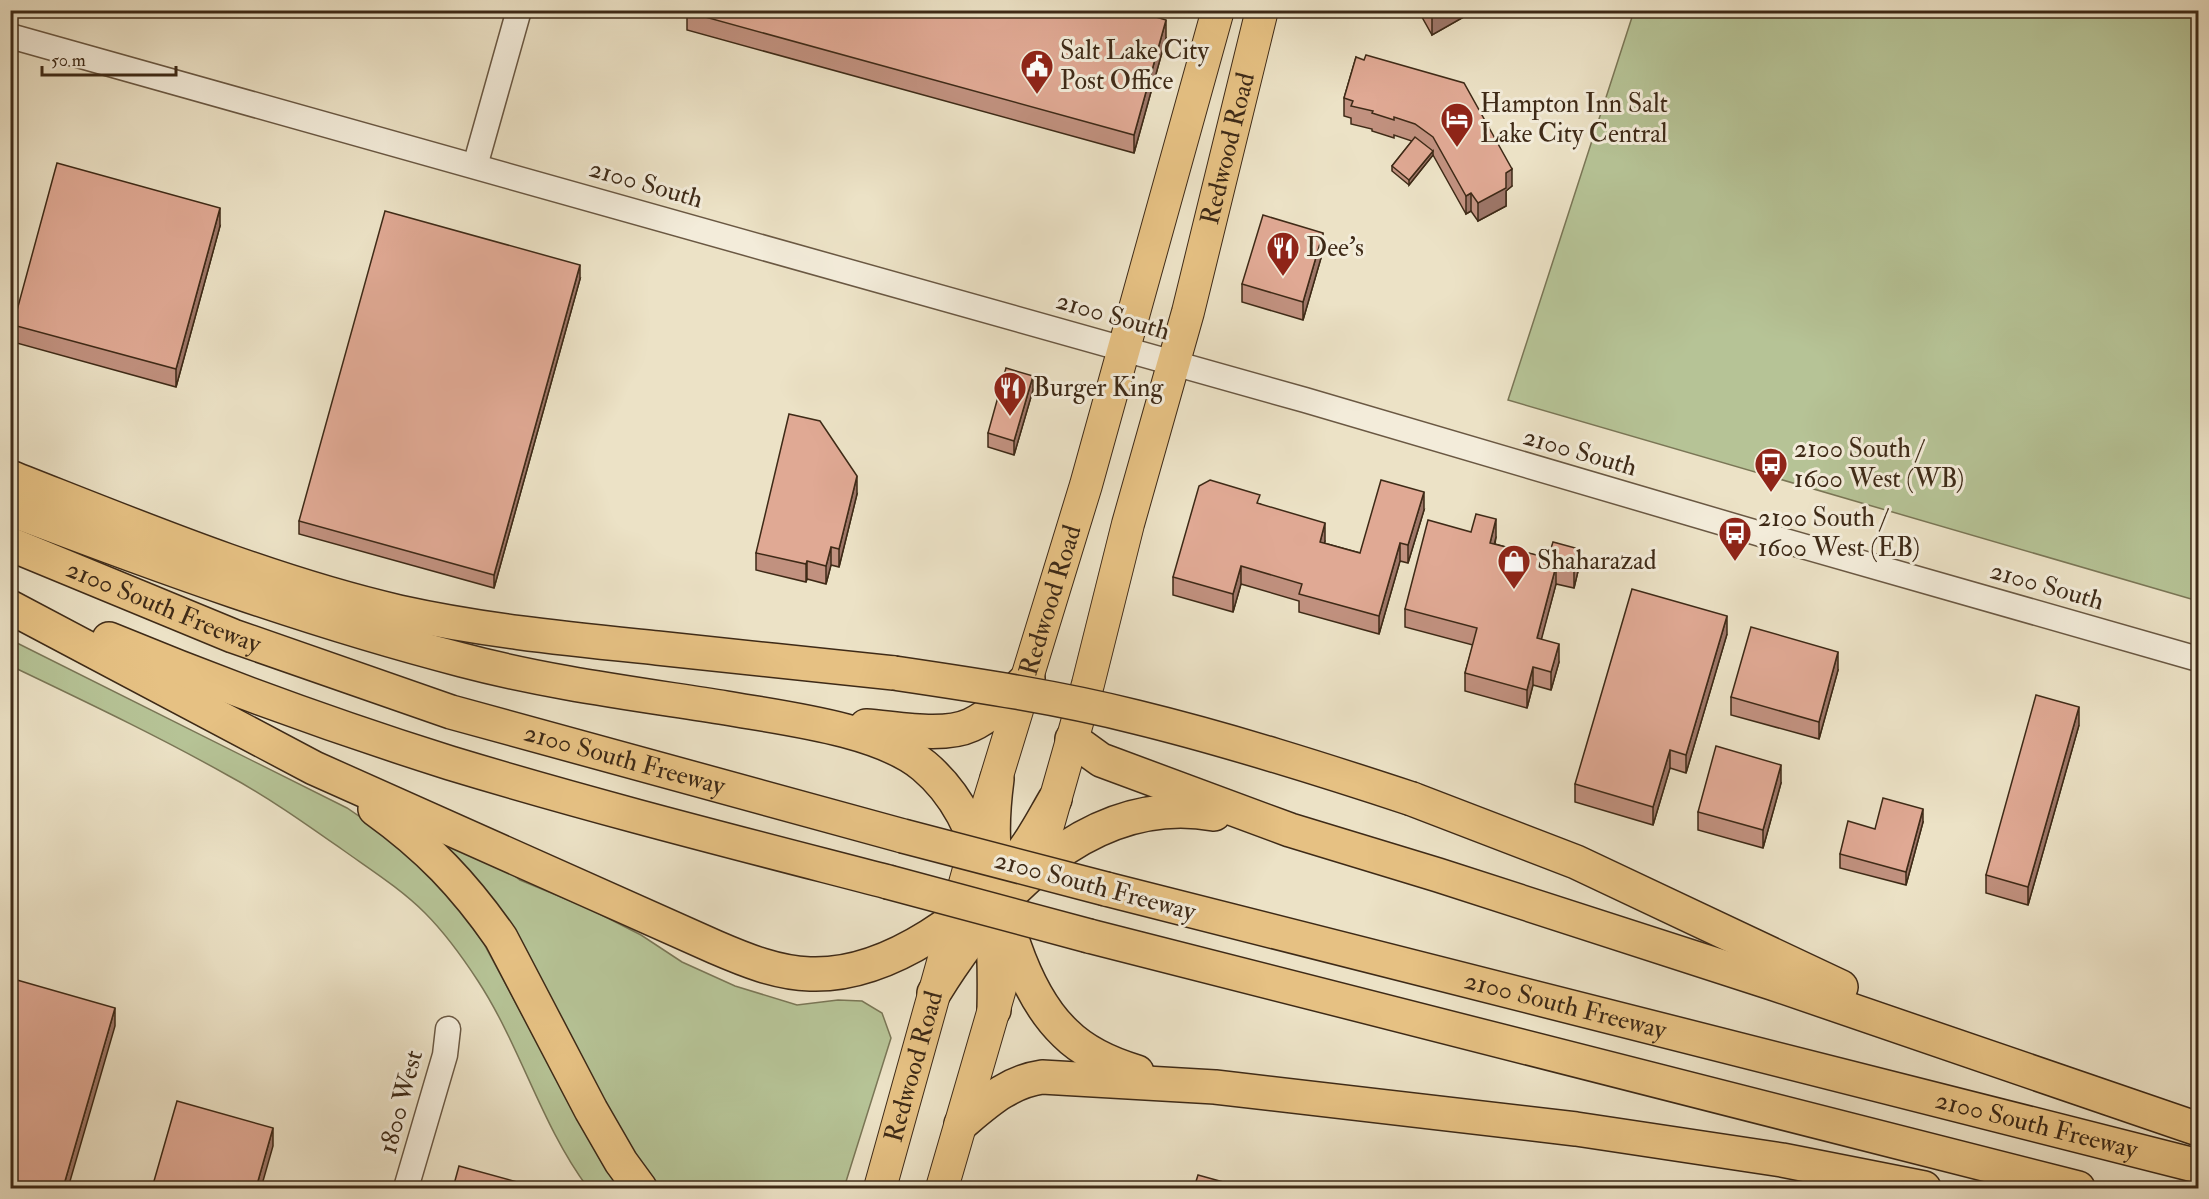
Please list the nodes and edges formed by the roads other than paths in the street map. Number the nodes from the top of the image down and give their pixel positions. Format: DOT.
graph roads {
  1 [pos="519,10"];
  2 [pos="1218,10"];
  3 [pos="1262,10"];
  4 [pos="10,36"];
  5 [pos="475,166"];
  6 [pos="1124,349"];
  7 [pos="1173,363"];
  8 [pos="10,477"];
  9 [pos="10,496"];
  10 [pos="10,509"];
  11 [pos="10,544"];
  12 [pos="157,565"];
  13 [pos="10,597"];
  14 [pos="10,607"];
  15 [pos="2199,659"];
  16 [pos="1028,678"];
  17 [pos="795,720"];
  18 [pos="1072,739"];
  19 [pos="314,768"];
  20 [pos="997,778"];
  21 [pos="1055,800"];
  22 [pos="1290,830"];
  23 [pos="976,844"];
  24 [pos="1034,870"];
  25 [pos="995,896"];
  26 [pos="956,916"];
  27 [pos="1013,941"];
  28 [pos="934,993"];
  29 [pos="994,1010"];
  30 [pos="448,1029"];
  31 [pos="1995,1059"];
  32 [pos="1215,1087"];
  33 [pos="961,1124"];
  34 [pos="2199,1129"];
  35 [pos="2199,1166"];
  36 [pos="406,1188"];
  37 [pos="640,1188"];
  38 [pos="880,1188"];
  39 [pos="942,1188"];
  40 [pos="1924,1188"];
  41 [pos="2078,1188"];
  1 -- 5 [label="street"];
  2 -- 6 [label="main road, Redwood Road"];
  3 -- 7 [label="main road, Redwood Road"];
  4 -- 5 [label="street, 2100 South"];
  5 -- 6 [label="street, 2100 South"];
  6 -- 7 [label="street, 2100 South"];
  6 -- 16 [label="main road, Redwood Road"];
  7 -- 15 [label="street, 2100 South"];
  7 -- 18 [label="main road, Redwood Road"];
  8 -- 31 [label="highway, bridge"];
  9 -- 12 [label="highway"];
  10 -- 12 [label="highway"];
  11 -- 35 [label="highway, 2100 South Freeway, bridge"];
  12 -- 17 [label="highway"];
  13 -- 41 [label="highway, 2100 South Freeway, bridge"];
  14 -- 19 [label="highway"];
  16 -- 17 [label="highway"];
  16 -- 20 [label="main road, Redwood Road"];
  17 -- 23 [label="highway"];
  18 -- 21 [label="main road, Redwood Road"];
  18 -- 22 [label="highway"];
  19 -- 26 [label="highway"];
  19 -- 37 [label="highway"];
  20 -- 23 [label="main road, Redwood Road"];
  20 -- 25 [label="highway"];
  21 -- 24 [label="main road, Redwood Road"];
  21 -- 25 [label="highway"];
  22 -- 24 [label="highway"];
  22 -- 31 [label="highway"];
  23 -- 25 [label="highway"];
  23 -- 26 [label="main road, Redwood Road"];
  24 -- 25 [label="highway"];
  24 -- 27 [label="main road, Redwood Road"];
  25 -- 26 [label="highway"];
  25 -- 27 [label="highway"];
  25 -- 28 [label="highway"];
  25 -- 29 [label="highway"];
  26 -- 28 [label="main road, Redwood Road"];
  27 -- 29 [label="main road, Redwood Road"];
  27 -- 32 [label="highway"];
  28 -- 38 [label="main road, Redwood Road"];
  29 -- 33 [label="main road, Redwood Road"];
  30 -- 36 [label="street, 1800 West"];
  31 -- 34 [label="highway"];
  32 -- 33 [label="highway"];
  32 -- 40 [label="highway"];
  33 -- 39 [label="main road, Redwood Road"];
}
